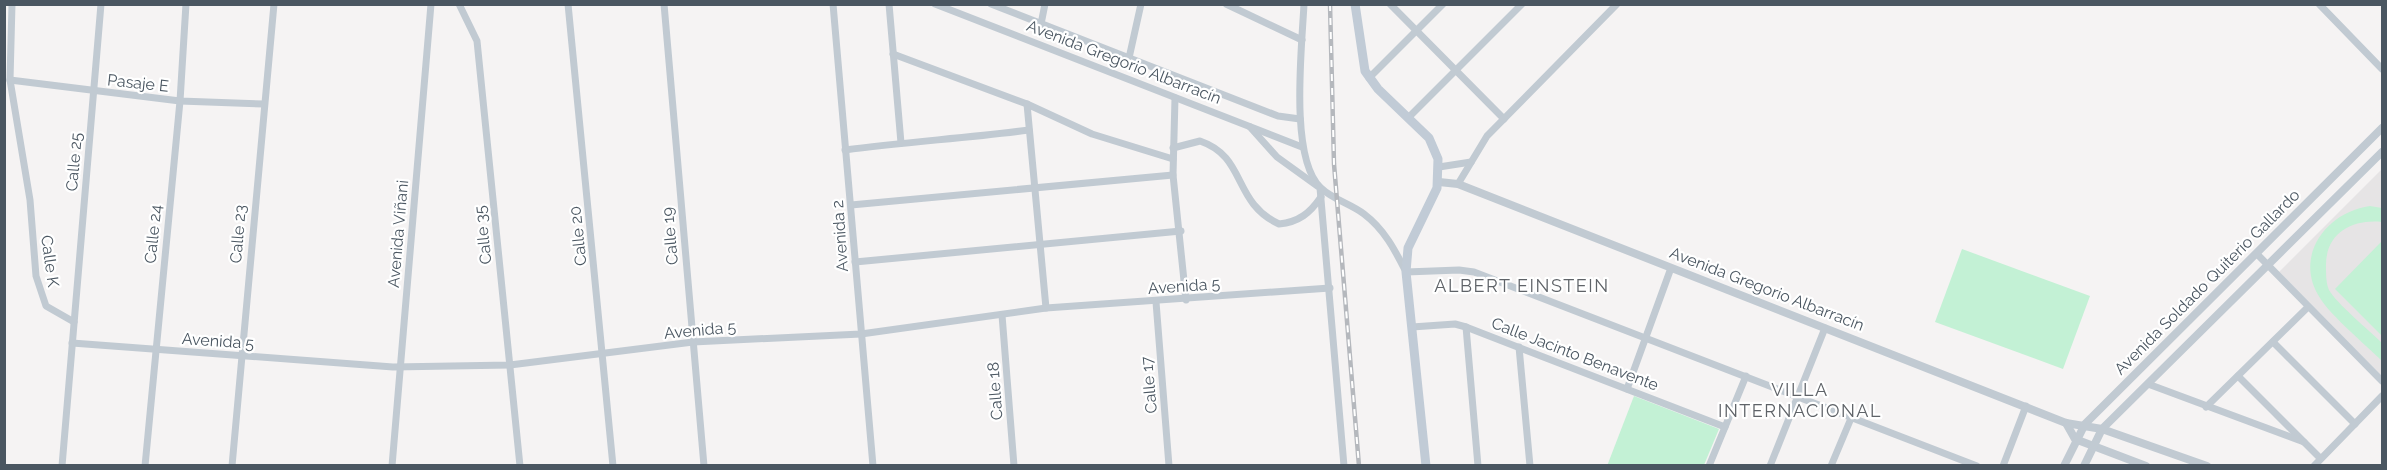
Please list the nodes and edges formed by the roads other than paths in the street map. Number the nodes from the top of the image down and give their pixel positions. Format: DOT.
graph roads {
  1 [pos="12,4"];
  2 [pos="101,4"];
  3 [pos="186,4"];
  4 [pos="274,4"];
  5 [pos="431,4"];
  6 [pos="459,4"];
  7 [pos="568,4"];
  8 [pos="664,4"];
  9 [pos="833,4"];
  10 [pos="889,4"];
  11 [pos="935,4"];
  12 [pos="991,4"];
  13 [pos="1046,4"];
  14 [pos="1141,4"];
  15 [pos="1226,4"];
  16 [pos="1304,4"];
  17 [pos="1355,4"];
  18 [pos="1390,4"];
  19 [pos="1443,4"];
  20 [pos="1522,4"];
  21 [pos="1617,4"];
  22 [pos="2319,4"];
  23 [pos="1041,24"];
  24 [pos="1416,31"];
  25 [pos="1302,39"];
  26 [pos="893,54"];
  27 [pos="1129,58"];
  28 [pos="2382,69"];
  29 [pos="1456,71"];
  30 [pos="1369,78"];
  31 [pos="10,80"];
  32 [pos="94,92"];
  33 [pos="1175,98"];
  34 [pos="180,101"];
  35 [pos="264,104"];
  36 [pos="1027,104"];
  37 [pos="1409,117"];
  38 [pos="1300,119"];
  39 [pos="1504,119"];
  40 [pos="1249,127"];
  41 [pos="2382,128"];
  42 [pos="1029,130"];
  43 [pos="901,142"];
  44 [pos="1302,147"];
  45 [pos="1173,148"];
  46 [pos="845,150"];
  47 [pos="2382,152"];
  48 [pos="1173,159"];
  49 [pos="1471,162"];
  50 [pos="1440,167"];
  51 [pos="1173,175"];
  52 [pos="1439,182"];
  53 [pos="1458,184"];
  54 [pos="1034,188"];
  55 [pos="1320,188"];
  56 [pos="1321,197"];
  57 [pos="851,205"];
  58 [pos="1181,231"];
  59 [pos="1040,244"];
  60 [pos="2257,254"];
  61 [pos="855,262"];
  62 [pos="2269,266"];
  63 [pos="1671,268"];
  64 [pos="1406,272"];
  65 [pos="1330,288"];
  66 [pos="1186,300"];
  67 [pos="1156,302"];
  68 [pos="2308,307"];
  69 [pos="1046,308"];
  70 [pos="1002,315"];
  71 [pos="74,321"];
  72 [pos="1412,327"];
  73 [pos="1466,327"];
  74 [pos="1826,328"];
  75 [pos="861,334"];
  76 [pos="1647,338"];
  77 [pos="693,342"];
  78 [pos="2273,342"];
  79 [pos="72,343"];
  80 [pos="1520,346"];
  81 [pos="155,351"];
  82 [pos="604,354"];
  83 [pos="240,357"];
  84 [pos="510,365"];
  85 [pos="400,367"];
  86 [pos="1746,376"];
  87 [pos="2238,376"];
  88 [pos="2382,381"];
  89 [pos="2148,384"];
  90 [pos="1628,389"];
  91 [pos="1799,396"];
  92 [pos="2382,396"];
  93 [pos="2026,406"];
  94 [pos="2206,407"];
  95 [pos="1852,416"];
  96 [pos="2066,423"];
  97 [pos="2085,424"];
  98 [pos="2355,424"];
  99 [pos="1725,427"];
  100 [pos="2102,429"];
  101 [pos="2075,439"];
  102 [pos="2304,442"];
  103 [pos="2092,446"];
  104 [pos="2320,458"];
  105 [pos="62,465"];
  106 [pos="145,465"];
  107 [pos="232,465"];
  108 [pos="392,465"];
  109 [pos="520,465"];
  110 [pos="613,465"];
  111 [pos="704,465"];
  112 [pos="873,465"];
  113 [pos="1014,465"];
  114 [pos="1169,465"];
  115 [pos="1344,465"];
  116 [pos="1426,465"];
  117 [pos="1478,465"];
  118 [pos="1530,465"];
  119 [pos="1709,465"];
  120 [pos="1770,465"];
  121 [pos="1831,465"];
  122 [pos="1977,465"];
  123 [pos="2003,465"];
  124 [pos="2064,465"];
  125 [pos="2084,465"];
  126 [pos="2146,465"];
  127 [pos="2207,465"];
  128 [pos="2314,465"];
  1 -- 31 [label="street, Calle K"];
  2 -- 32 [label="street, Calle 25"];
  3 -- 34 [label="street, Calle 24"];
  4 -- 35 [label="street, Calle 23"];
  5 -- 85 [label="street, Avenida Viñani"];
  6 -- 84 [label="street, Calle 35"];
  7 -- 82 [label="street, Calle 20"];
  8 -- 77 [label="street, Calle 19"];
  9 -- 46 [label="street, Avenida 2"];
  10 -- 26 [label="street"];
  11 -- 33 [label="street, Avenida Gregorio Albarracín"];
  12 -- 23 [label="street, Avenida Gregorio Albarracín"];
  13 -- 23 [label="street"];
  14 -- 27 [label="street"];
  15 -- 25 [label="street"];
  16 -- 25 [label="street"];
  17 -- 30 [label="main road"];
  18 -- 24 [label="street"];
  19 -- 24 [label="street"];
  20 -- 29 [label="street"];
  21 -- 39 [label="street"];
  22 -- 28 [label="street"];
  23 -- 27 [label="street, Avenida Gregorio Albarracín"];
  24 -- 29 [label="street"];
  24 -- 30 [label="street"];
  25 -- 38 [label="street"];
  26 -- 36 [label="street"];
  26 -- 43 [label="street"];
  27 -- 38 [label="street, Avenida Gregorio Albarracín"];
  29 -- 37 [label="street"];
  29 -- 39 [label="street"];
  30 -- 37 [label="main road"];
  31 -- 32 [label="street, Pasaje E"];
  31 -- 71 [label="street, Calle K"];
  32 -- 34 [label="street, Pasaje E"];
  32 -- 71 [label="street, Calle 25"];
  33 -- 40 [label="street, Avenida Gregorio Albarracín"];
  33 -- 45 [label="street"];
  34 -- 35 [label="street, Pasaje E"];
  34 -- 81 [label="street, Calle 24"];
  35 -- 83 [label="street, Calle 23"];
  36 -- 42 [label="street"];
  36 -- 48 [label="street"];
  37 -- 50 [label="main road"];
  38 -- 44 [label="street"];
  39 -- 49 [label="street"];
  40 -- 44 [label="street, Avenida Gregorio Albarracín"];
  40 -- 55 [label="street"];
  41 -- 60 [label="street, Avenida Soldado Quiterio Gallardo"];
  42 -- 43 [label="street"];
  42 -- 54 [label="street"];
  43 -- 46 [label="street"];
  44 -- 55 [label="street"];
  45 -- 48 [label="street"];
  45 -- 56 [label="street"];
  46 -- 57 [label="street, Avenida 2"];
  47 -- 62 [label="street, Avenida Soldado Quiterio Gallardo"];
  48 -- 51 [label="street"];
  49 -- 50 [label="street"];
  49 -- 53 [label="street"];
  50 -- 52 [label="main road"];
  51 -- 54 [label="street"];
  51 -- 58 [label="street"];
  52 -- 53 [label="street, Avenida Gregorio Albarracín"];
  52 -- 64 [label="main road"];
  53 -- 63 [label="street, Avenida Gregorio Albarracín"];
  54 -- 57 [label="street"];
  54 -- 59 [label="street"];
  55 -- 56 [label="street"];
  55 -- 64 [label="street"];
  56 -- 65 [label="street"];
  57 -- 61 [label="street, Avenida 2"];
  58 -- 59 [label="street"];
  58 -- 66 [label="street"];
  59 -- 61 [label="street"];
  59 -- 69 [label="street"];
  60 -- 62 [label="street"];
  60 -- 97 [label="street, Avenida Soldado Quiterio Gallardo"];
  61 -- 75 [label="street, Avenida 2"];
  62 -- 68 [label="street"];
  62 -- 89 [label="street, Avenida Soldado Quiterio Gallardo"];
  63 -- 74 [label="street, Avenida Gregorio Albarracín"];
  63 -- 76 [label="street"];
  64 -- 72 [label="main road"];
  64 -- 76 [label="street"];
  65 -- 66 [label="street, Avenida 5"];
  65 -- 115 [label="street"];
  66 -- 67 [label="street, Avenida 5"];
  67 -- 69 [label="street, Avenida 5"];
  67 -- 114 [label="street, Calle 17"];
  68 -- 78 [label="street"];
  68 -- 88 [label="street"];
  69 -- 70 [label="street, Avenida 5"];
  70 -- 75 [label="street, Avenida 5"];
  70 -- 113 [label="street, Calle 18"];
  71 -- 79 [label="street"];
  72 -- 73 [label="street, Calle Jacinto Benavente"];
  72 -- 116 [label="main road"];
  73 -- 80 [label="street, Calle Jacinto Benavente"];
  73 -- 117 [label="street"];
  74 -- 91 [label="street"];
  74 -- 93 [label="street, Avenida Gregorio Albarracín"];
  75 -- 77 [label="street, Avenida 5"];
  75 -- 112 [label="street, Avenida 2"];
  76 -- 86 [label="street"];
  76 -- 90 [label="street"];
  77 -- 82 [label="street, Avenida 5"];
  77 -- 111 [label="street, Calle 19"];
  78 -- 87 [label="street"];
  78 -- 98 [label="street"];
  79 -- 81 [label="street, Avenida 5"];
  79 -- 105 [label="street"];
  80 -- 90 [label="street, Calle Jacinto Benavente"];
  80 -- 118 [label="street"];
  81 -- 83 [label="street, Avenida 5"];
  81 -- 106 [label="street, Calle 24"];
  82 -- 84 [label="street, Avenida 5"];
  82 -- 110 [label="street, Calle 20"];
  83 -- 85 [label="street, Avenida 5"];
  83 -- 107 [label="street, Calle 23"];
  84 -- 85 [label="street, Avenida 5"];
  84 -- 109 [label="street, Calle 35"];
  85 -- 108 [label="street, Avenida Viñani"];
  86 -- 91 [label="street"];
  86 -- 99 [label="street"];
  87 -- 94 [label="street"];
  87 -- 102 [label="street"];
  89 -- 94 [label="street"];
  89 -- 100 [label="street, Avenida Soldado Quiterio Gallardo"];
  90 -- 99 [label="street, Calle Jacinto Benavente"];
  91 -- 95 [label="street"];
  91 -- 120 [label="street"];
  92 -- 98 [label="street"];
  93 -- 96 [label="street, Avenida Gregorio Albarracín"];
  93 -- 123 [label="street"];
  94 -- 102 [label="street"];
  95 -- 121 [label="street"];
  95 -- 122 [label="street"];
  96 -- 97 [label="street, Avenida Gregorio Albarracín"];
  96 -- 101 [label="street"];
  97 -- 100 [label="street, Avenida Gregorio Albarracín"];
  97 -- 101 [label="street, Avenida Soldado Quiterio Gallardo"];
  98 -- 104 [label="street"];
  99 -- 119 [label="street"];
  100 -- 103 [label="street, Avenida Soldado Quiterio Gallardo"];
  100 -- 127 [label="street, Avenida Gregorio Albarracín"];
  101 -- 103 [label="street"];
  101 -- 124 [label="street, Avenida Soldado Quiterio Gallardo"];
  102 -- 104 [label="street"];
  103 -- 125 [label="street, Avenida Soldado Quiterio Gallardo"];
  103 -- 126 [label="street"];
  104 -- 128 [label="street"];
}
